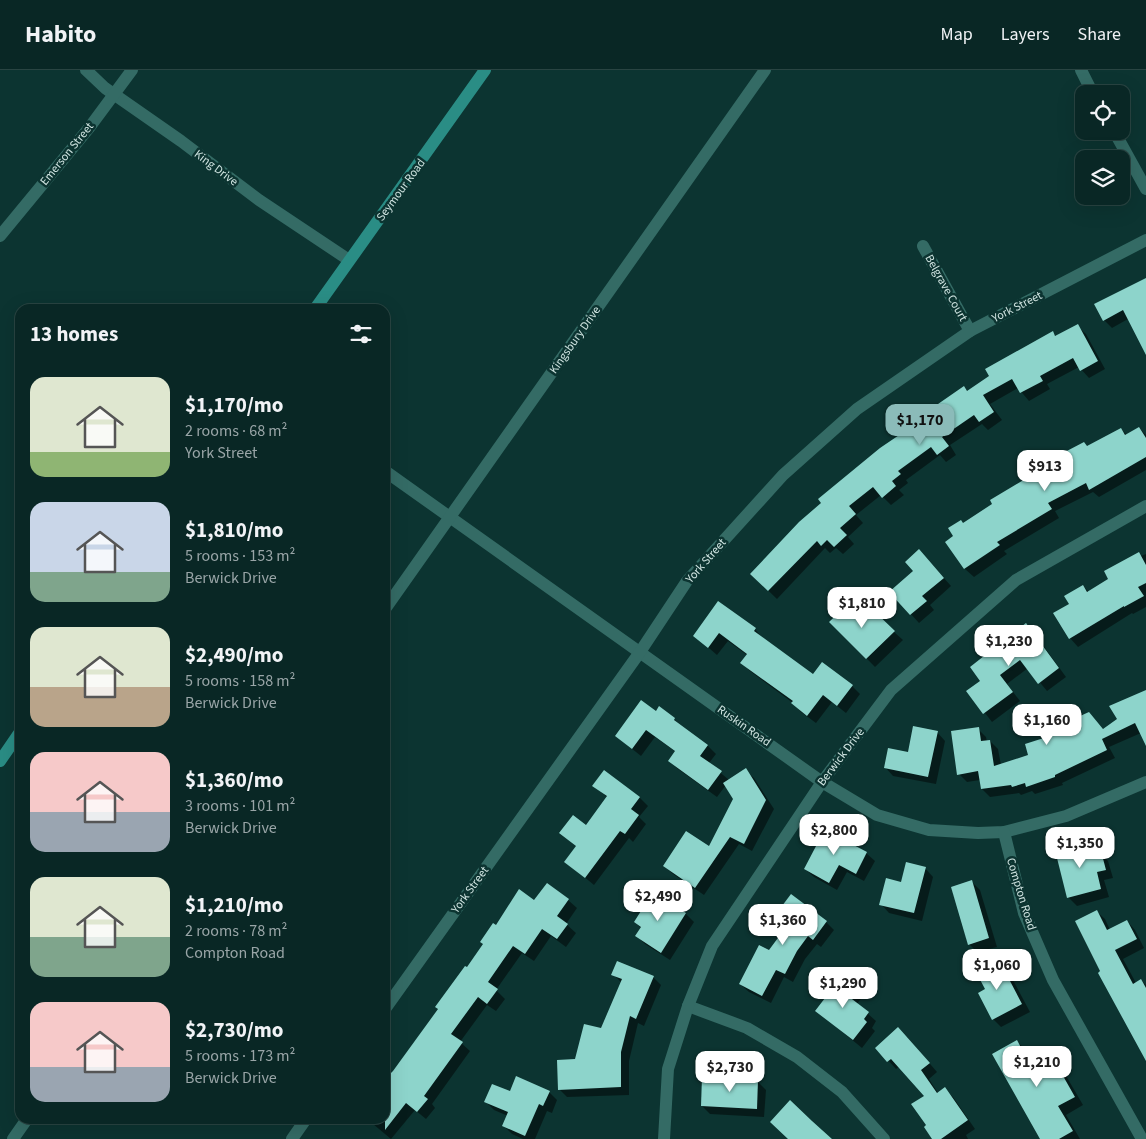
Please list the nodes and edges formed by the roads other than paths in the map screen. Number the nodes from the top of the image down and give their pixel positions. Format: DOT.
graph roads {
  1 [pos="86,70"];
  2 [pos="132,70"];
  3 [pos="485,70"];
  4 [pos="765,70"];
  5 [pos="1081,70"];
  6 [pos="1088,85"];
  7 [pos="114,94"];
  8 [pos="1119,140"];
  9 [pos="1146,189"];
  10 [pos="0,236"];
  11 [pos="1146,240"];
  12 [pos="923,246"];
  13 [pos="349,260"];
  14 [pos="318,304"];
  15 [pos="970,331"];
  16 [pos="390,475"];
  17 [pos="1146,506"];
  18 [pos="450,517"];
  19 [pos="390,602"];
  20 [pos="640,652"];
  21 [pos="15,739"];
  22 [pos="0,761"];
  23 [pos="822,782"];
  24 [pos="1146,782"];
  25 [pos="1004,832"];
  26 [pos="390,1001"];
  27 [pos="688,1006"];
  28 [pos="24,1124"];
  29 [pos="302,1124"];
  30 [pos="13,1139"];
  31 [pos="292,1139"];
  32 [pos="664,1139"];
  33 [pos="884,1139"];
  34 [pos="1142,1139"];
  1 -- 7 [label="street, King Drive"];
  2 -- 7 [label="street, Emerson Street"];
  3 -- 13 [label="street, Seymour Road"];
  4 -- 18 [label="street, Kingsbury Drive"];
  5 -- 6 [label="street"];
  7 -- 10 [label="street, Emerson Street"];
  7 -- 13 [label="street, King Drive"];
  8 -- 9 [label="street"];
  11 -- 15 [label="street, York Street"];
  12 -- 15 [label="street, Belgrave Court"];
  13 -- 14 [label="street, Seymour Road"];
  15 -- 20 [label="street, York Street"];
  16 -- 18 [label="street, Ruskin Road"];
  17 -- 23 [label="street, Berwick Drive"];
  18 -- 19 [label="street, Kingsbury Drive"];
  18 -- 20 [label="street, Ruskin Road"];
  20 -- 23 [label="street, Ruskin Road"];
  20 -- 26 [label="street, York Street"];
  21 -- 22 [label="street"];
  23 -- 25 [label="street, Ruskin Road"];
  23 -- 27 [label="street, Berwick Drive"];
  24 -- 25 [label="street, Ruskin Road"];
  25 -- 34 [label="street, Compton Road"];
  27 -- 32 [label="street, Berwick Drive"];
  27 -- 33 [label="street"];
  28 -- 30 [label="street"];
  29 -- 31 [label="street"];
}
